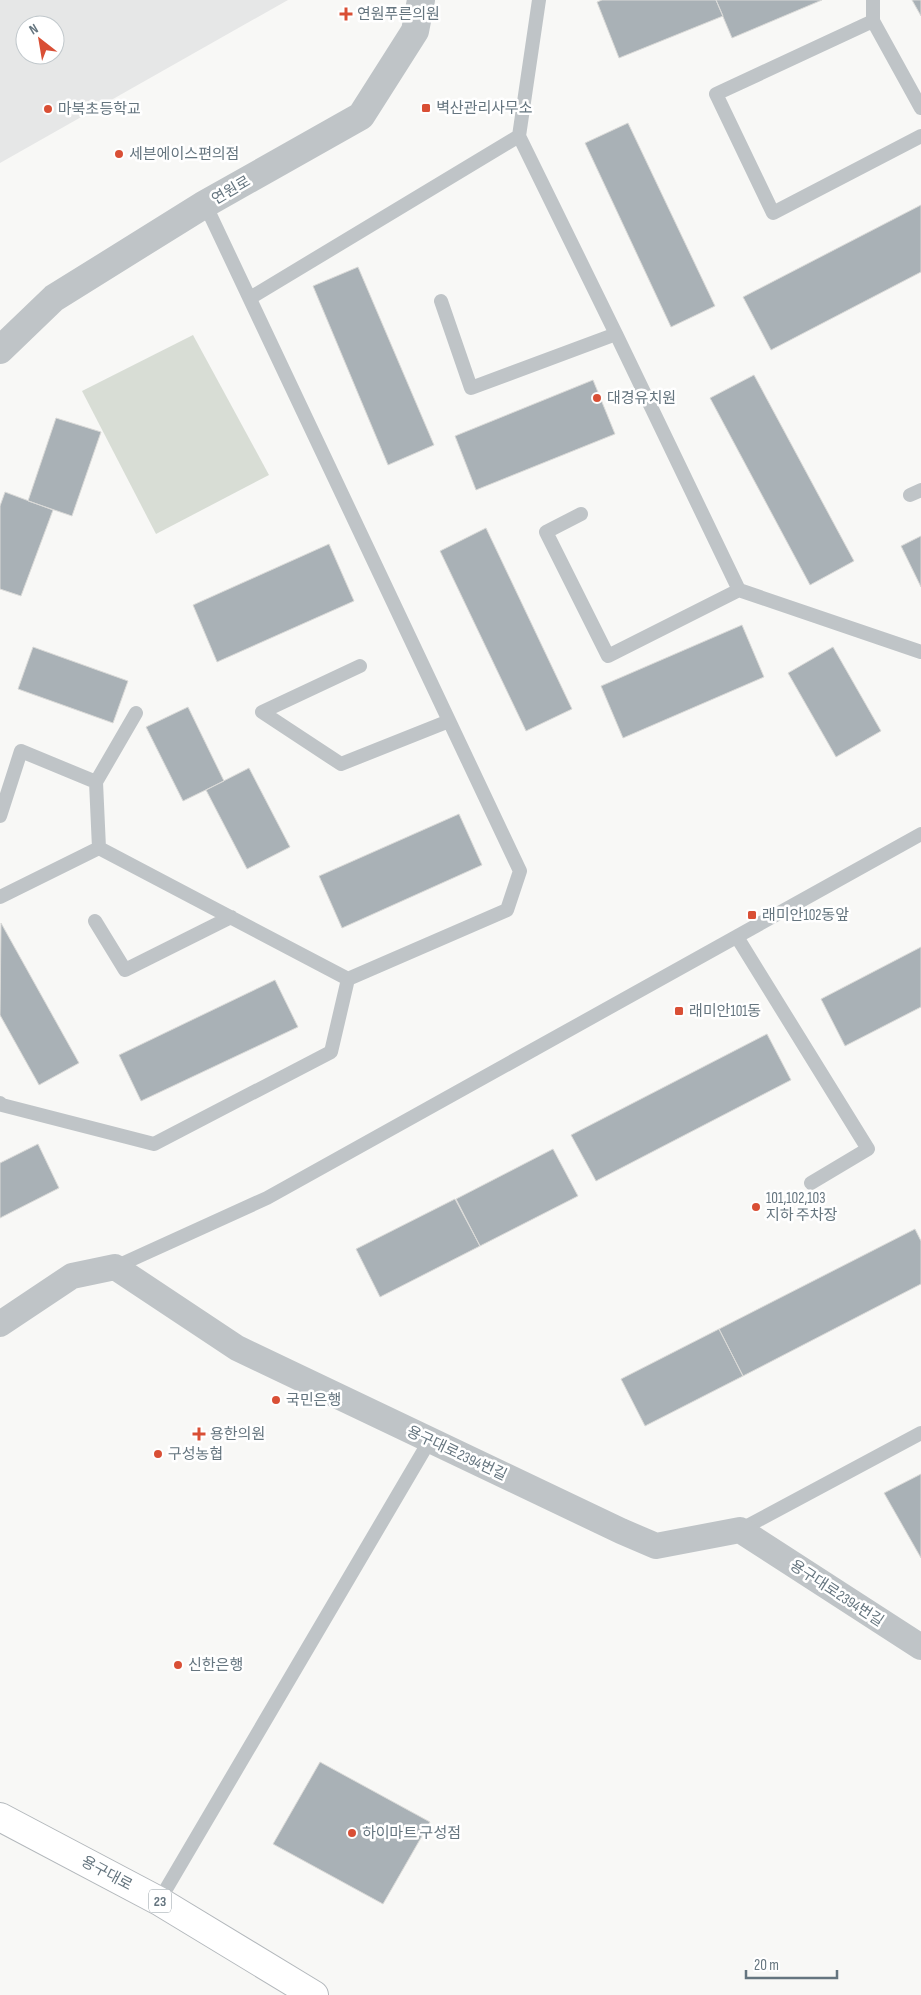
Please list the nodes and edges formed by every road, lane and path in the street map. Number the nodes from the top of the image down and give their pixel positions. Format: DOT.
graph roads {
  1 [pos="421,0"];
  2 [pos="538,0"];
  3 [pos="873,0"];
  4 [pos="873,21"];
  5 [pos="921,108"];
  6 [pos="519,136"];
  7 [pos="921,136"];
  8 [pos="206,204"];
  9 [pos="250,298"];
  10 [pos="441,301"];
  11 [pos="616,334"];
  12 [pos="0,350"];
  13 [pos="581,514"];
  14 [pos="739,590"];
  15 [pos="921,652"];
  16 [pos="360,666"];
  17 [pos="136,713"];
  18 [pos="449,721"];
  19 [pos="96,782"];
  20 [pos="0,816"];
  21 [pos="921,834"];
  22 [pos="98,848"];
  23 [pos="0,897"];
  24 [pos="231,917"];
  25 [pos="96,921"];
  26 [pos="737,937"];
  27 [pos="348,979"];
  28 [pos="1,1105"];
  29 [pos="811,1184"];
  30 [pos="115,1267"];
  31 [pos="0,1324"];
  32 [pos="921,1433"];
  33 [pos="430,1440"];
  34 [pos="740,1530"];
  35 [pos="921,1648"];
  36 [pos="0,1817"];
  37 [pos="159,1901"];
  38 [pos="313,1995"];
  1 -- 8 [label="street, 연원로"];
  2 -- 6 [label="lane"];
  3 -- 4 [label="lane"];
  4 -- 5 [label="lane"];
  4 -- 7 [label="lane"];
  6 -- 9 [label="lane"];
  6 -- 11 [label="lane"];
  8 -- 9 [label="lane"];
  8 -- 12 [label="street, 연원로"];
  9 -- 18 [label="lane"];
  10 -- 11 [label="lane"];
  11 -- 14 [label="lane"];
  13 -- 14 [label="lane"];
  14 -- 15 [label="lane"];
  16 -- 18 [label="lane"];
  17 -- 19 [label="lane"];
  18 -- 27 [label="lane"];
  19 -- 20 [label="lane"];
  19 -- 22 [label="lane"];
  21 -- 26 [label="lane"];
  22 -- 23 [label="lane"];
  22 -- 24 [label="lane"];
  24 -- 25 [label="lane"];
  24 -- 27 [label="lane"];
  26 -- 29 [label="lane"];
  26 -- 30 [label="lane"];
  27 -- 28 [label="lane"];
  30 -- 31 [label="street"];
  30 -- 33 [label="street, 용구대로2394번길"];
  32 -- 34 [label="lane"];
  33 -- 34 [label="street, 용구대로2394번길"];
  33 -- 37 [label="lane"];
  34 -- 35 [label="street, 용구대로2394번길"];
  36 -- 37 [label="main road, 용구대로 / 23"];
  37 -- 38 [label="main road, 용구대로 / 23"];
}
